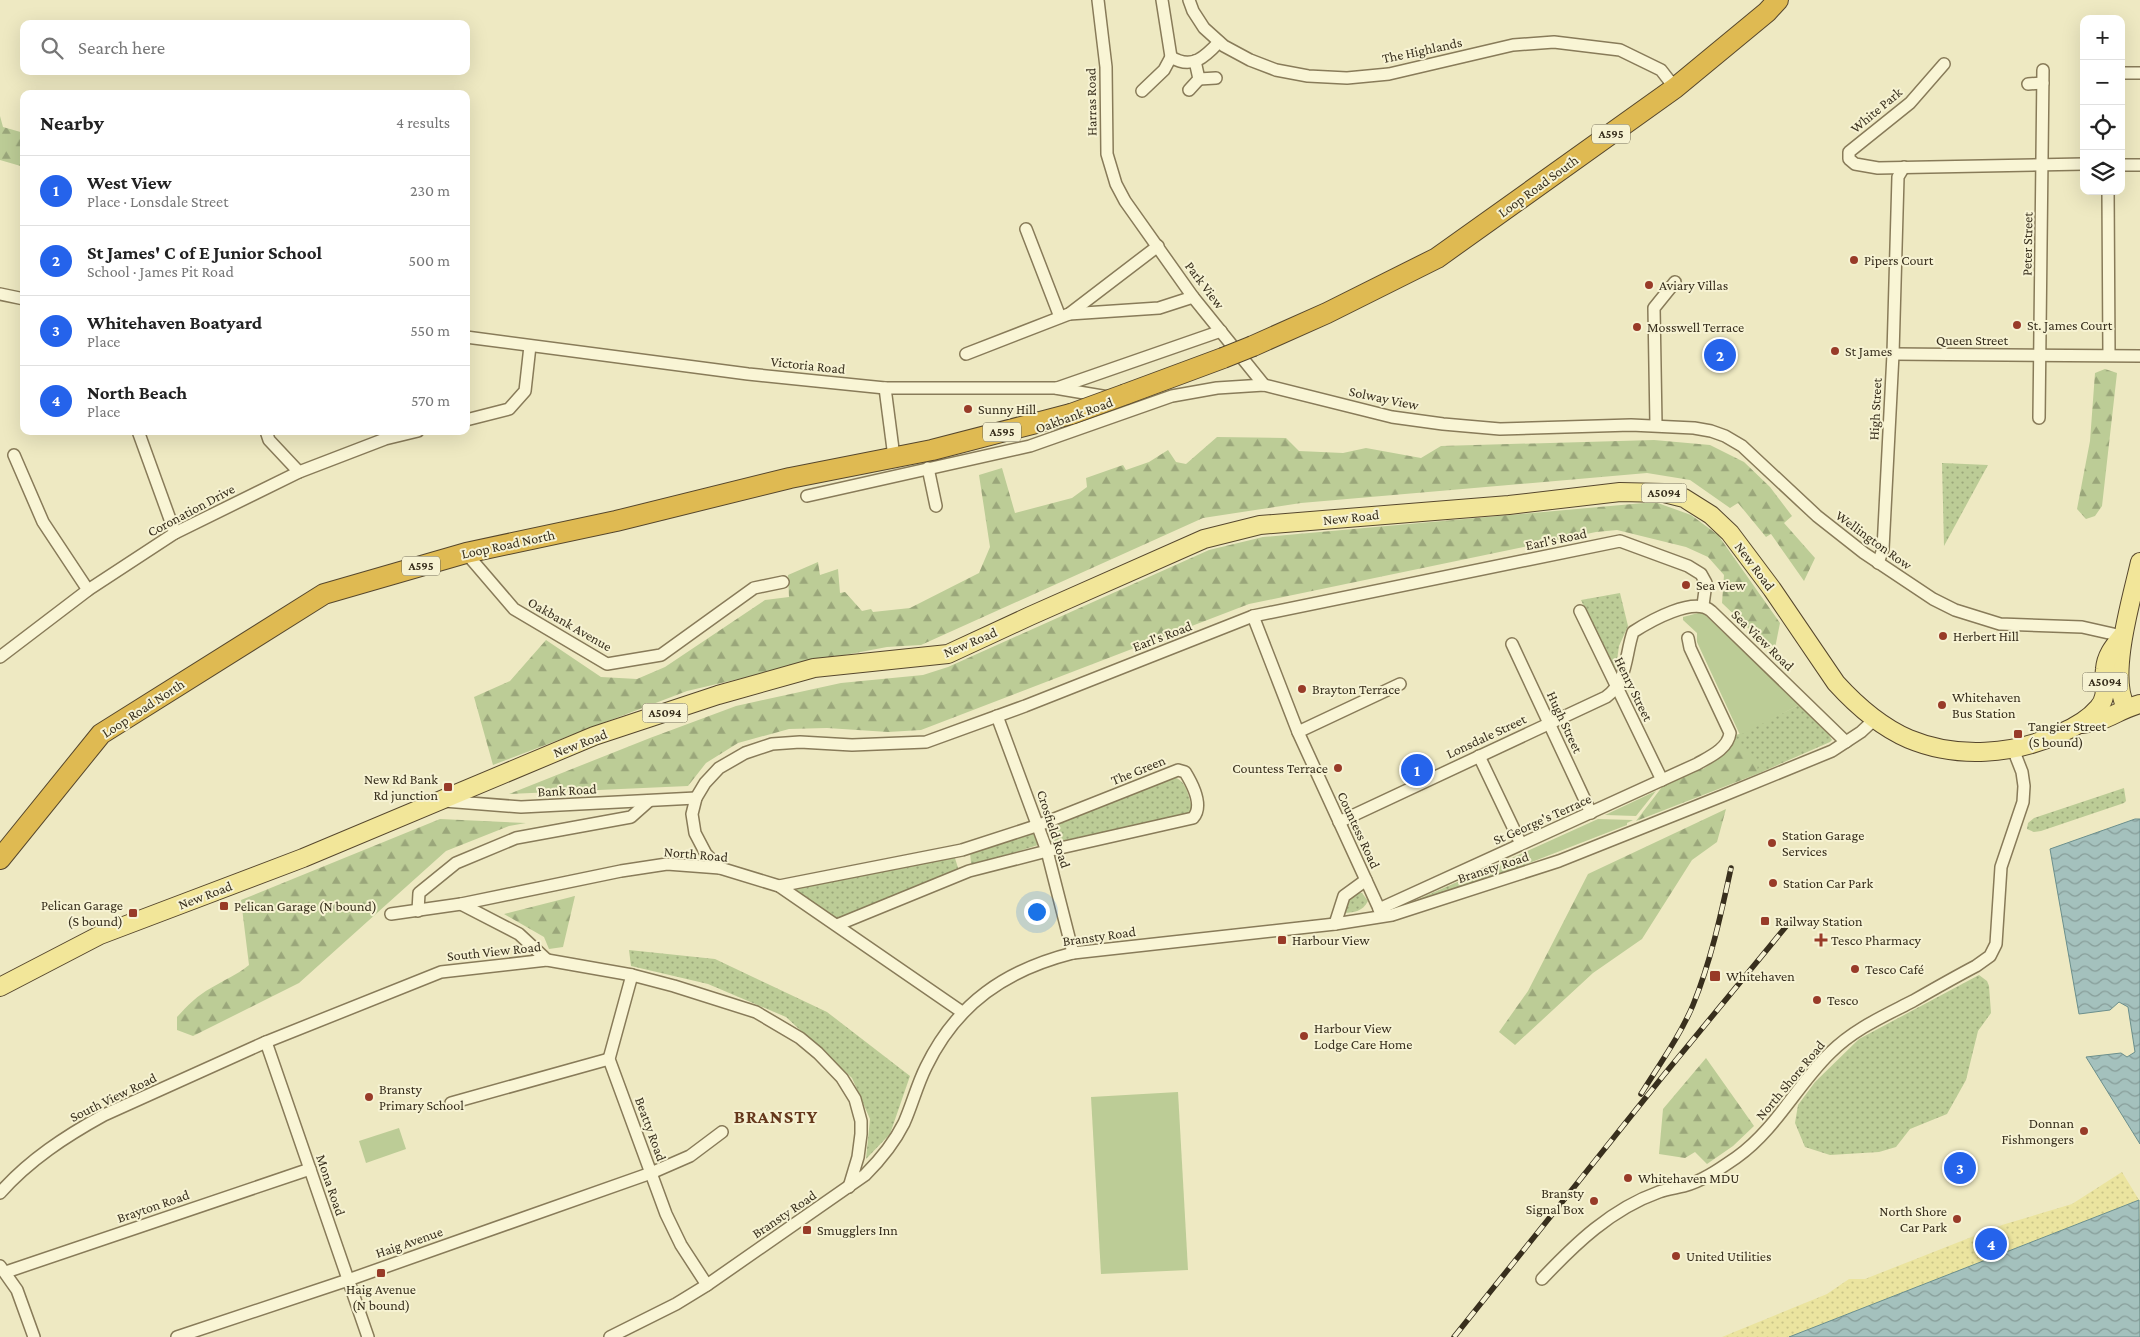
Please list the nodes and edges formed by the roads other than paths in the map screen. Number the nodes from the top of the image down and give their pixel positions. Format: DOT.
graph roads {
  1 [pos="1098,0"];
  2 [pos="1162,0"];
  3 [pos="1189,0"];
  4 [pos="1778,0"];
  5 [pos="1219,42"];
  6 [pos="1171,56"];
  7 [pos="1195,61"];
  8 [pos="1944,64"];
  9 [pos="2043,70"];
  10 [pos="2125,73"];
  11 [pos="2140,73"];
  12 [pos="1216,78"];
  13 [pos="1199,79"];
  14 [pos="2043,83"];
  15 [pos="2028,84"];
  16 [pos="1676,88"];
  17 [pos="1189,90"];
  18 [pos="1142,91"];
  19 [pos="2043,164"];
  20 [pos="2080,164"];
  21 [pos="2125,165"];
  22 [pos="2140,165"];
  23 [pos="1904,167"];
  24 [pos="2108,195"];
  25 [pos="1125,201"];
  26 [pos="1026,229"];
  27 [pos="1158,246"];
  28 [pos="1674,282"];
  29 [pos="0,294"];
  30 [pos="1193,297"];
  31 [pos="20,298"];
  32 [pos="1064,316"];
  33 [pos="1221,331"];
  34 [pos="470,338"];
  35 [pos="530,346"];
  36 [pos="966,354"];
  37 [pos="1893,354"];
  38 [pos="2041,355"];
  39 [pos="2109,355"];
  40 [pos="2140,356"];
  41 [pos="1264,384"];
  42 [pos="885,388"];
  43 [pos="1055,388"];
  44 [pos="1147,404"];
  45 [pos="2039,418"];
  46 [pos="470,419"];
  47 [pos="1630,425"];
  48 [pos="1656,425"];
  49 [pos="139,435"];
  50 [pos="267,435"];
  51 [pos="402,435"];
  52 [pos="14,455"];
  53 [pos="894,457"];
  54 [pos="930,459"];
  55 [pos="299,472"];
  56 [pos="807,496"];
  57 [pos="936,506"];
  58 [pos="175,533"];
  59 [pos="466,553"];
  60 [pos="2140,562"];
  61 [pos="1878,563"];
  62 [pos="783,582"];
  63 [pos="88,590"];
  64 [pos="1703,605"];
  65 [pos="1580,611"];
  66 [pos="1254,616"];
  67 [pos="2122,636"];
  68 [pos="1688,638"];
  69 [pos="1512,644"];
  70 [pos="0,657"];
  71 [pos="1400,684"];
  72 [pos="1617,687"];
  73 [pos="2104,700"];
  74 [pos="2133,706"];
  75 [pos="997,716"];
  76 [pos="1876,718"];
  77 [pos="1550,723"];
  78 [pos="2081,724"];
  79 [pos="1298,732"];
  80 [pos="1846,742"];
  81 [pos="2013,749"];
  82 [pos="1479,756"];
  83 [pos="1662,780"];
  84 [pos="696,798"];
  85 [pos="440,801"];
  86 [pos="649,801"];
  87 [pos="1591,813"];
  88 [pos="1339,822"];
  89 [pos="1039,826"];
  90 [pos="1521,844"];
  91 [pos="1047,851"];
  92 [pos="0,859"];
  93 [pos="720,868"];
  94 [pos="1366,880"];
  95 [pos="779,886"];
  96 [pos="461,904"];
  97 [pos="418,911"];
  98 [pos="1380,913"];
  99 [pos="391,914"];
  100 [pos="1335,924"];
  101 [pos="837,925"];
  102 [pos="1073,953"];
  103 [pos="547,960"];
  104 [pos="632,975"];
  105 [pos="0,987"];
  106 [pos="962,1012"];
  107 [pos="266,1042"];
  108 [pos="610,1060"];
  109 [pos="451,1103"];
  110 [pos="722,1132"];
  111 [pos="310,1169"];
  112 [pos="651,1173"];
  113 [pos="849,1187"];
  114 [pos="0,1193"];
  115 [pos="3,1269"];
  116 [pos="1542,1279"];
  117 [pos="348,1280"];
  118 [pos="707,1285"];
  119 [pos="34,1337"];
  120 [pos="177,1337"];
  121 [pos="368,1337"];
  122 [pos="610,1337"];
  1 -- 25 [label="street, Harras Road"];
  2 -- 6 [label="street"];
  3 -- 5 [label="street, The Highlands"];
  4 -- 16 [label="highway, Loop Road South / A595"];
  5 -- 7 [label="street"];
  5 -- 16 [label="street, The Highlands"];
  6 -- 7 [label="street"];
  6 -- 18 [label="street"];
  7 -- 13 [label="street"];
  8 -- 23 [label="street, White Park"];
  9 -- 14 [label="street, Peter Street"];
  10 -- 11 [label="street"];
  12 -- 13 [label="street"];
  13 -- 17 [label="street"];
  14 -- 15 [label="street"];
  14 -- 19 [label="street, Peter Street"];
  16 -- 54 [label="highway, Loop Road South / A595, bridge"];
  19 -- 20 [label="street"];
  19 -- 23 [label="street"];
  19 -- 38 [label="street, Peter Street"];
  21 -- 22 [label="street"];
  23 -- 37 [label="street, High Street"];
  24 -- 39 [label="street"];
  25 -- 27 [label="street, Park View"];
  26 -- 32 [label="street"];
  27 -- 30 [label="street, Park View"];
  27 -- 32 [label="street"];
  28 -- 48 [label="street"];
  29 -- 31 [label="street"];
  30 -- 32 [label="street"];
  30 -- 33 [label="street, Park View"];
  32 -- 36 [label="street"];
  33 -- 41 [label="street, Park View"];
  33 -- 43 [label="street"];
  34 -- 35 [label="street, Victoria Road"];
  35 -- 42 [label="street, Victoria Road"];
  35 -- 46 [label="street"];
  37 -- 38 [label="street, Queen Street"];
  37 -- 61 [label="street, High Street"];
  38 -- 39 [label="street, Queen Street"];
  38 -- 45 [label="street, Peter Street"];
  39 -- 40 [label="street, Queen Street"];
  41 -- 44 [label="street, Oakbank Road"];
  41 -- 47 [label="street, Solway View"];
  42 -- 43 [label="street, Victoria Road"];
  42 -- 53 [label="street"];
  43 -- 44 [label="street, Victoria Road"];
  44 -- 54 [label="street, Oakbank Road"];
  47 -- 48 [label="street, Wellington Row"];
  48 -- 61 [label="street, Wellington Row"];
  49 -- 58 [label="street"];
  50 -- 55 [label="street"];
  51 -- 55 [label="street, Coronation Drive"];
  52 -- 63 [label="street"];
  53 -- 54 [label="highway, Loop Road North / A595"];
  53 -- 59 [label="highway, Loop Road North / A595"];
  54 -- 56 [label="street, Oakbank Road"];
  54 -- 57 [label="street"];
  55 -- 58 [label="street, Coronation Drive"];
  58 -- 63 [label="street, Coronation Drive"];
  59 -- 62 [label="street, Oakbank Avenue"];
  59 -- 92 [label="highway, Loop Road North / A595"];
  60 -- 67 [label="main road, A5094"];
  61 -- 67 [label="street, Wellington Row"];
  63 -- 70 [label="street, Coronation Drive"];
  64 -- 66 [label="street, Earl's Road"];
  64 -- 72 [label="street"];
  64 -- 80 [label="street, Sea View Road"];
  65 -- 72 [label="street, Henry Street"];
  66 -- 75 [label="street, Earl's Road"];
  66 -- 79 [label="street, Countess Road"];
  67 -- 73 [label="main road, A5094"];
  67 -- 74 [label="main road, A5094"];
  68 -- 83 [label="street, St George's Terrace"];
  69 -- 77 [label="street, Hugh Street"];
  71 -- 79 [label="street"];
  72 -- 77 [label="street, Lonsdale Street"];
  72 -- 83 [label="street, Henry Street"];
  73 -- 74 [label="main road, A5094"];
  73 -- 78 [label="main road, A5094"];
  74 -- 78 [label="main road, A5094"];
  75 -- 84 [label="street, Earl's Road"];
  75 -- 89 [label="street, Crosfield Road"];
  76 -- 80 [label="street, Bransty Road"];
  76 -- 81 [label="main road, A5094"];
  76 -- 85 [label="main road, New Road / A5094"];
  77 -- 82 [label="street, Lonsdale Street"];
  77 -- 87 [label="street, Hugh Street"];
  78 -- 81 [label="main road, A5094"];
  79 -- 88 [label="street, Countess Road"];
  80 -- 98 [label="street, Bransty Road"];
  81 -- 116 [label="street, North Shore Road"];
  82 -- 88 [label="street, Lonsdale Street"];
  82 -- 90 [label="street"];
  83 -- 87 [label="street, St George's Terrace"];
  84 -- 86 [label="street, Bank Road"];
  84 -- 93 [label="street, Earl's Road"];
  85 -- 86 [label="street, Bank Road"];
  85 -- 105 [label="main road, New Road / A5094"];
  86 -- 97 [label="street"];
  87 -- 90 [label="street, St George's Terrace"];
  88 -- 94 [label="street, Countess Road"];
  89 -- 91 [label="street, Crosfield Road"];
  89 -- 91 [label="street, The Green"];
  89 -- 95 [label="street, The Green"];
  90 -- 98 [label="street, St George's Terrace"];
  91 -- 101 [label="street, The Green"];
  91 -- 102 [label="street, Crosfield Road"];
  93 -- 95 [label="street, North Road"];
  93 -- 96 [label="street, North Road"];
  94 -- 98 [label="street, Countess Road"];
  94 -- 100 [label="street"];
  95 -- 101 [label="street, North Road"];
  96 -- 97 [label="street, North Road"];
  96 -- 103 [label="street"];
  97 -- 99 [label="street, North Road"];
  98 -- 100 [label="street, Bransty Road"];
  100 -- 102 [label="street, Bransty Road"];
  101 -- 106 [label="street, North Road"];
  102 -- 106 [label="street, Bransty Road"];
  103 -- 104 [label="street, South View Road"];
  103 -- 107 [label="street, South View Road"];
  104 -- 108 [label="street"];
  104 -- 113 [label="street, South View Road"];
  106 -- 113 [label="street, Bransty Road"];
  107 -- 111 [label="street, Mona Road"];
  107 -- 114 [label="street, South View Road"];
  108 -- 109 [label="street"];
  108 -- 112 [label="street, Beatty Road"];
  110 -- 112 [label="street, Haig Avenue"];
  111 -- 115 [label="street, Brayton Road"];
  111 -- 117 [label="street, Mona Road"];
  112 -- 117 [label="street, Haig Avenue"];
  112 -- 118 [label="street, Beatty Road"];
  113 -- 118 [label="street, Bransty Road"];
  115 -- 119 [label="street"];
  117 -- 120 [label="street, Haig Avenue"];
  117 -- 121 [label="street, Mona Road"];
  118 -- 122 [label="street, Bransty Road"];
}
